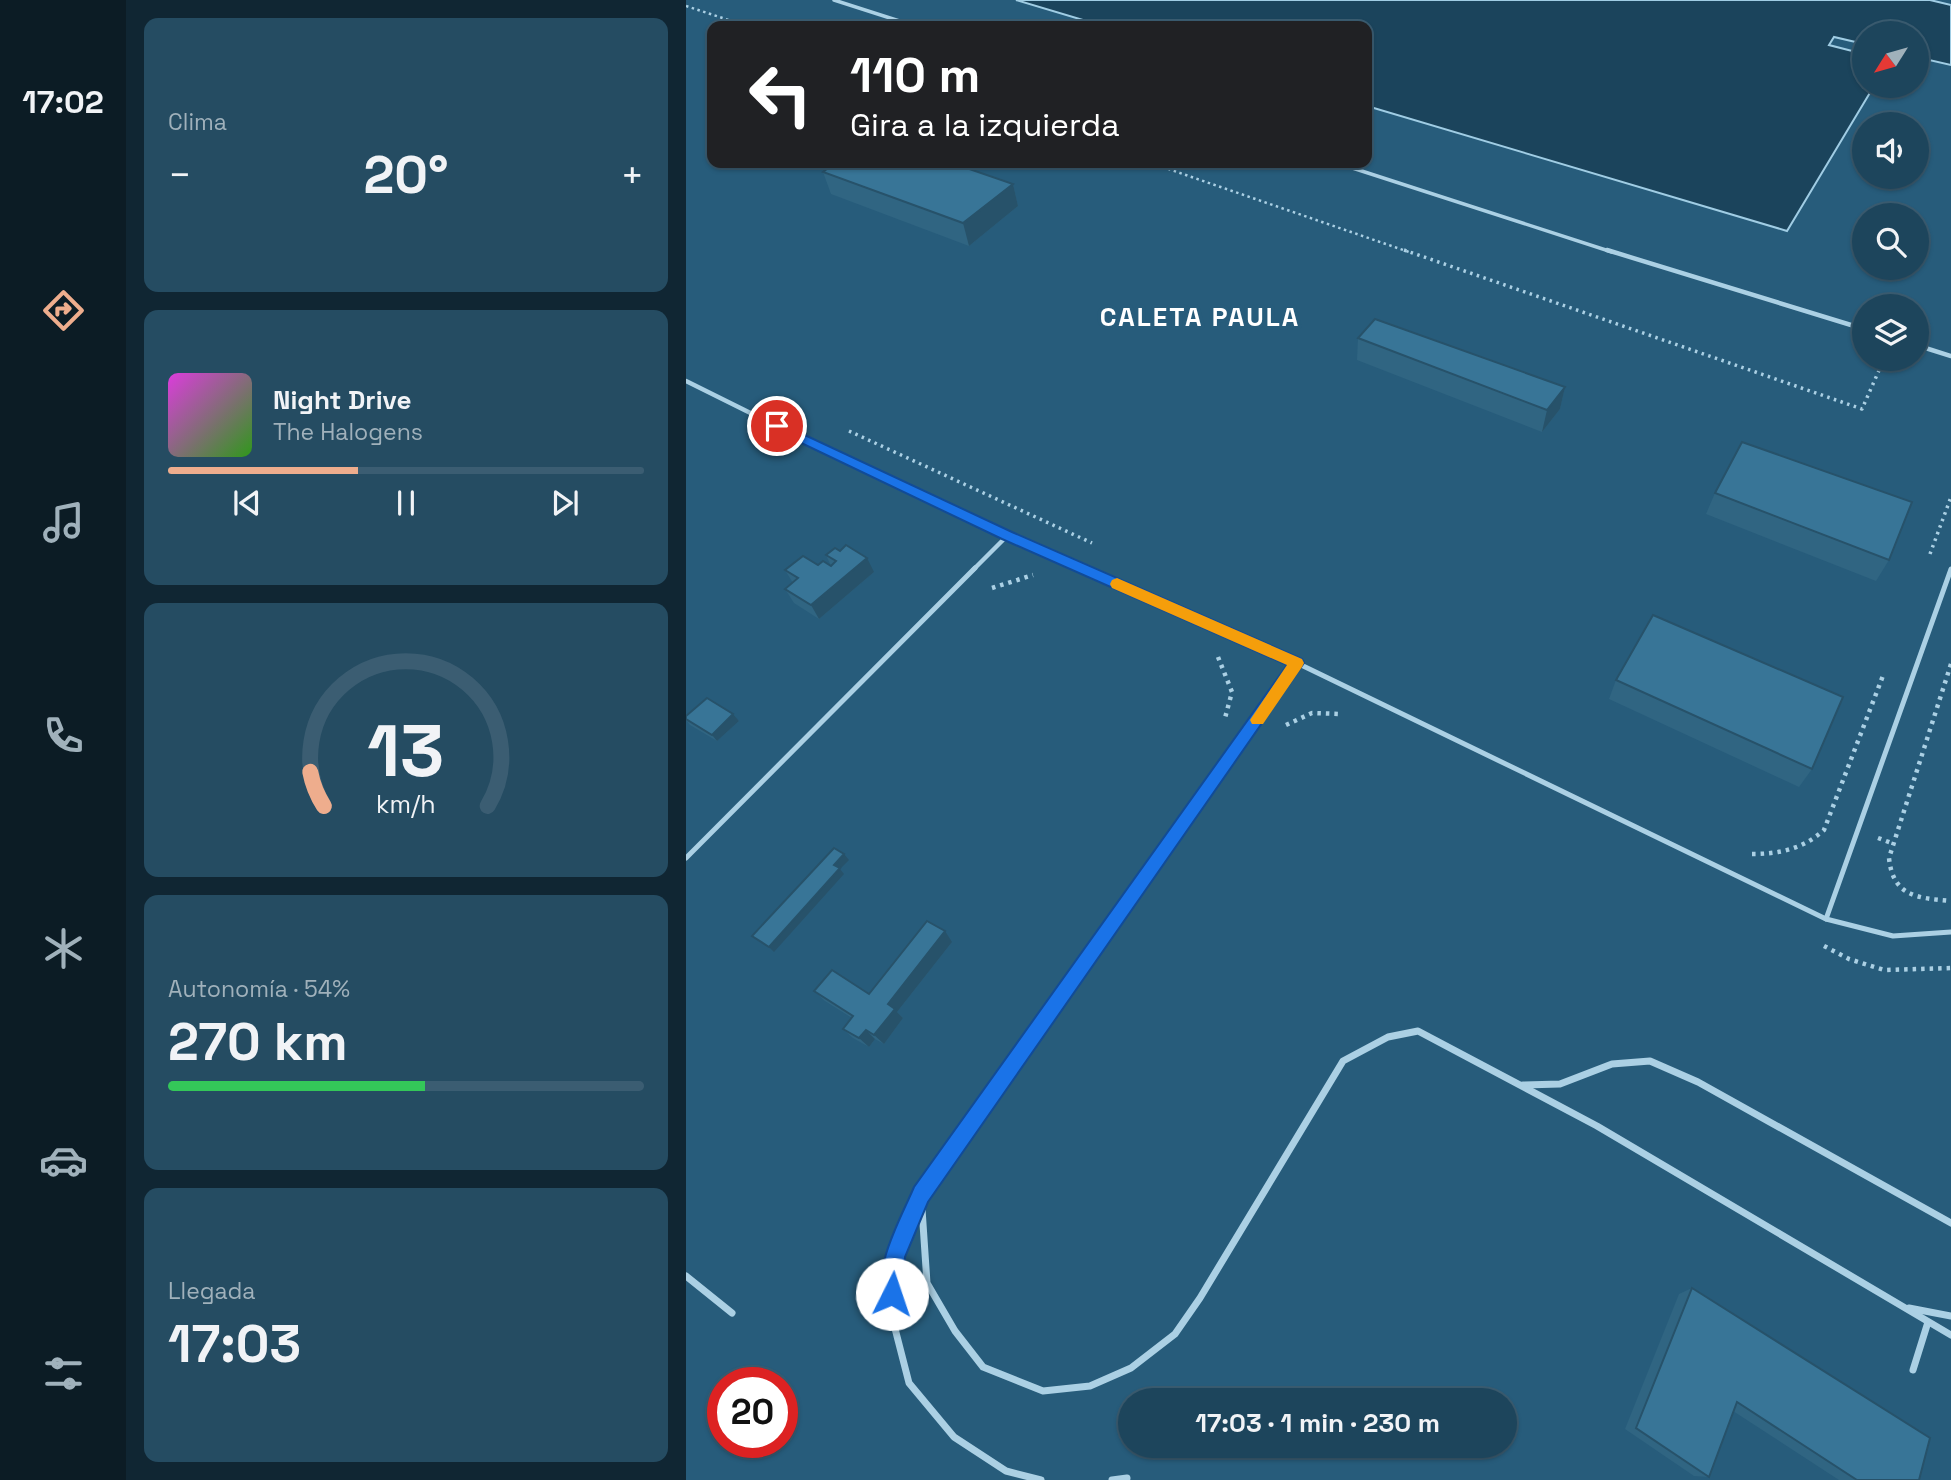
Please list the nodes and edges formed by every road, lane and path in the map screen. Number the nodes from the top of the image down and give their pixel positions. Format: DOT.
graph roads {
  1 [pos="834,0"];
  2 [pos="686,6"];
  3 [pos="732,21"];
  4 [pos="899,21"];
  5 [pos="1165,168"];
  6 [pos="1352,168"];
  7 [pos="1852,326"];
  8 [pos="1929,349"];
  9 [pos="1951,356"];
  10 [pos="1879,371"];
  11 [pos="686,382"];
  12 [pos="837,426"];
  13 [pos="1951,497"];
  14 [pos="1007,536"];
  15 [pos="1098,545"];
  16 [pos="1927,561"];
  17 [pos="1951,569"];
  18 [pos="1041,573"];
  19 [pos="983,595"];
  20 [pos="1211,653"];
  21 [pos="1297,663"];
  22 [pos="1888,663"];
  23 [pos="1951,664"];
  24 [pos="1342,714"];
  25 [pos="1226,716"];
  26 [pos="1220,726"];
  27 [pos="1252,728"];
  28 [pos="1747,853"];
  29 [pos="686,858"];
  30 [pos="1951,901"];
  31 [pos="1826,919"];
  32 [pos="1951,932"];
  33 [pos="1813,941"];
  34 [pos="1951,968"];
  35 [pos="1520,1085"];
  36 [pos="921,1194"];
  37 [pos="1951,1223"];
  38 [pos="686,1276"];
  39 [pos="1902,1307"];
  40 [pos="732,1313"];
  41 [pos="1951,1315"];
  42 [pos="1928,1322"];
  43 [pos="1951,1335"];
  44 [pos="1913,1370"];
  45 [pos="1127,1478"];
  46 [pos="1041,1480"];
  47 [pos="1112,1480"];
  1 -- 4 [label="lane"];
  2 -- 3 [label="path"];
  5 -- 10 [label="path"];
  6 -- 7 [label="lane"];
  8 -- 9 [label="lane"];
  11 -- 14 [label="lane"];
  12 -- 15 [label="path"];
  13 -- 16 [label="path"];
  14 -- 21 [label="lane"];
  14 -- 29 [label="lane"];
  17 -- 31 [label="lane"];
  18 -- 19 [label="path"];
  20 -- 25 [label="path"];
  21 -- 27 [label="lane"];
  21 -- 31 [label="lane"];
  22 -- 28 [label="path"];
  23 -- 30 [label="path"];
  24 -- 27 [label="path"];
  25 -- 26 [label="path"];
  25 -- 27 [label="path"];
  27 -- 36 [label="lane"];
  31 -- 32 [label="lane"];
  33 -- 34 [label="path"];
  35 -- 36 [label="lane"];
  35 -- 37 [label="lane"];
  35 -- 39 [label="lane"];
  36 -- 46 [label="lane"];
  38 -- 40 [label="lane"];
  39 -- 41 [label="lane"];
  39 -- 42 [label="lane"];
  42 -- 43 [label="lane"];
  42 -- 44 [label="lane"];
  45 -- 47 [label="lane"];
}
